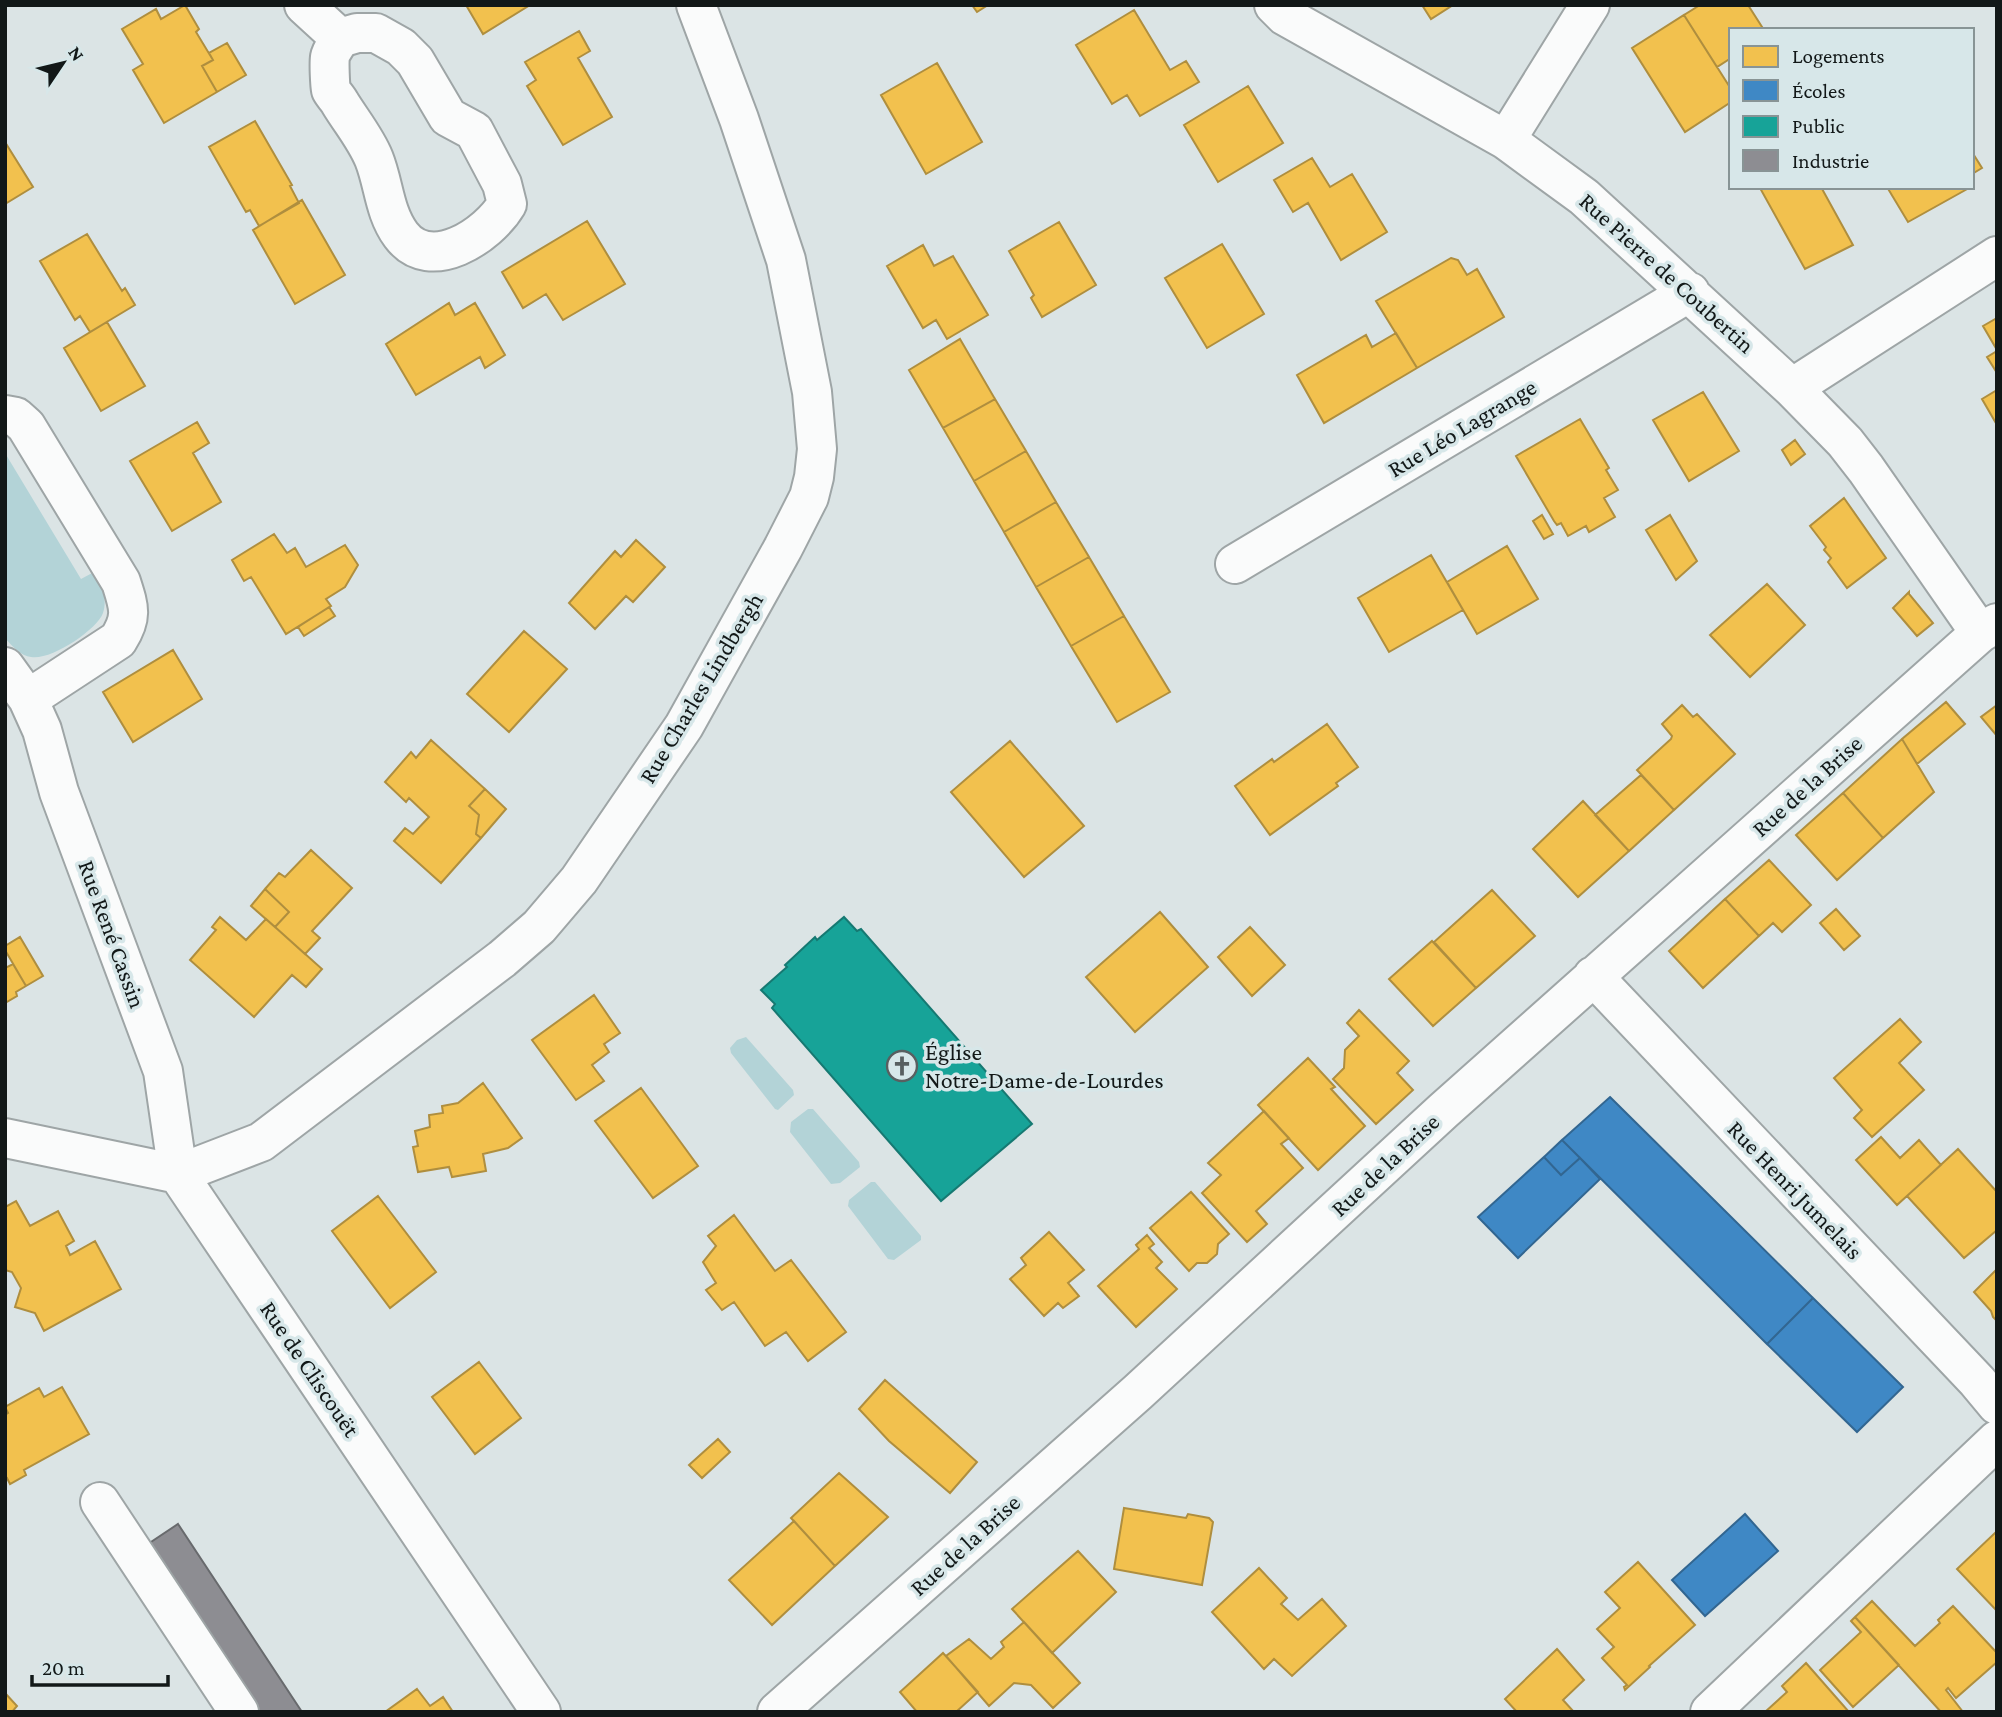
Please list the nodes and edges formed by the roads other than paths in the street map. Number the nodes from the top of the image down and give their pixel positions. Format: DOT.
graph roads {
  1 [pos="304,5"];
  2 [pos="696,5"];
  3 [pos="1274,5"];
  4 [pos="1590,5"];
  5 [pos="340,38"];
  6 [pos="1506,140"];
  7 [pos="1997,256"];
  8 [pos="1690,292"];
  9 [pos="1792,388"];
  10 [pos="5,415"];
  11 [pos="1235,564"];
  12 [pos="1988,628"];
  13 [pos="5,667"];
  14 [pos="28,699"];
  15 [pos="1593,976"];
  16 [pos="5,1138"];
  17 [pos="178,1174"];
  18 [pos="1997,1405"];
  19 [pos="1997,1440"];
  20 [pos="100,1502"];
  21 [pos="239,1712"];
  22 [pos="541,1712"];
  23 [pos="777,1712"];
  24 [pos="1710,1712"];
  1 -- 5 [label="street"];
  2 -- 17 [label="street, Rue Charles Lindbergh"];
  3 -- 6 [label="street, Rue Pierre de Coubertin"];
  4 -- 6 [label="street"];
  5 -- 5 [label="street"];
  6 -- 8 [label="street, Rue Pierre de Coubertin"];
  7 -- 9 [label="street"];
  8 -- 9 [label="street, Rue Pierre de Coubertin"];
  8 -- 11 [label="street, Rue Léo Lagrange"];
  9 -- 12 [label="street, Rue Pierre de Coubertin"];
  10 -- 14 [label="street"];
  12 -- 15 [label="street, Rue de la Brise"];
  13 -- 14 [label="street, Rue René Cassin"];
  14 -- 17 [label="street, Rue René Cassin"];
  15 -- 18 [label="street, Rue Henri Jumelais"];
  15 -- 23 [label="street, Rue de la Brise"];
  16 -- 17 [label="street"];
  17 -- 22 [label="street, Rue de Cliscouët"];
  19 -- 24 [label="street"];
  20 -- 21 [label="street"];
}
